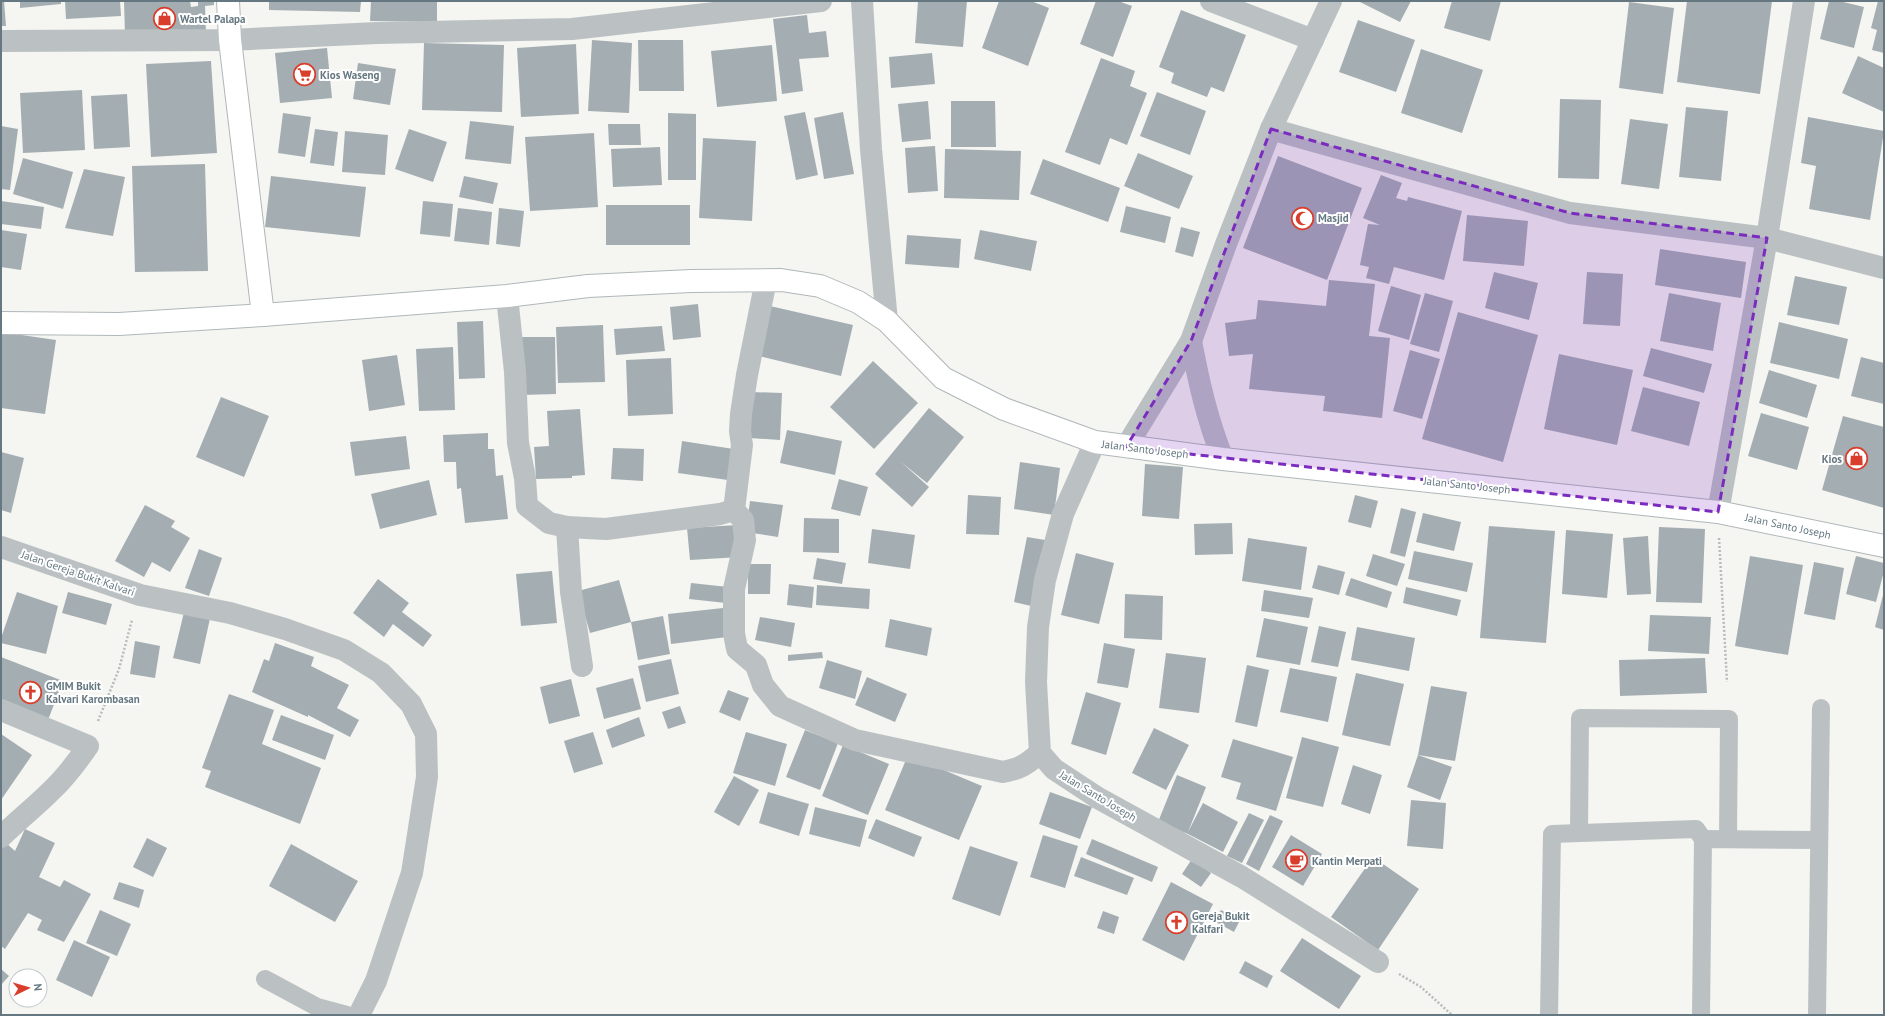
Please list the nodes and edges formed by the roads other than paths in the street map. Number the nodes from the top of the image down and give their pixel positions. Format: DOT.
graph roads {
  1 [pos="228,1"];
  2 [pos="821,1"];
  3 [pos="862,1"];
  4 [pos="1211,1"];
  5 [pos="1331,1"];
  6 [pos="1804,1"];
  7 [pos="230,40"];
  8 [pos="1313,40"];
  9 [pos="1,41"];
  10 [pos="1271,128"];
  11 [pos="1767,238"];
  12 [pos="1884,268"];
  13 [pos="766,280"];
  14 [pos="507,296"];
  15 [pos="263,315"];
  16 [pos="887,321"];
  17 [pos="1,323"];
  18 [pos="1191,341"];
  19 [pos="1095,442"];
  20 [pos="1126,447"];
  21 [pos="1223,459"];
  22 [pos="734,510"];
  23 [pos="1718,512"];
  24 [pos="567,527"];
  25 [pos="1884,546"];
  26 [pos="1,547"];
  27 [pos="582,666"];
  28 [pos="1821,708"];
  29 [pos="1,710"];
  30 [pos="1040,753"];
  31 [pos="1579,833"];
  32 [pos="1,837"];
  33 [pos="1703,839"];
  34 [pos="1728,839"];
  35 [pos="1819,840"];
  36 [pos="1378,962"];
  37 [pos="265,979"];
  38 [pos="347,1015"];
  39 [pos="359,1015"];
  40 [pos="1549,1015"];
  41 [pos="1701,1015"];
  42 [pos="1817,1015"];
  1 -- 7 [label="main road"];
  2 -- 7 [label="street"];
  3 -- 16 [label="street"];
  4 -- 8 [label="street"];
  5 -- 8 [label="street"];
  6 -- 11 [label="street"];
  7 -- 9 [label="street"];
  7 -- 15 [label="main road"];
  8 -- 10 [label="street"];
  10 -- 11 [label="street"];
  10 -- 18 [label="street"];
  11 -- 12 [label="street"];
  11 -- 23 [label="street"];
  13 -- 14 [label="main road"];
  13 -- 16 [label="main road"];
  13 -- 22 [label="street"];
  14 -- 15 [label="main road"];
  14 -- 24 [label="street"];
  15 -- 17 [label="main road"];
  16 -- 19 [label="main road"];
  18 -- 20 [label="street"];
  18 -- 21 [label="street"];
  19 -- 20 [label="main road, Jalan Santo Joseph"];
  19 -- 30 [label="street, Jalan Santo Joseph"];
  20 -- 21 [label="main road, Jalan Santo Joseph"];
  21 -- 23 [label="main road, Jalan Santo Joseph"];
  22 -- 24 [label="street"];
  22 -- 30 [label="street"];
  23 -- 25 [label="main road, Jalan Santo Joseph"];
  24 -- 27 [label="street"];
  26 -- 39 [label="street, Jalan Gereja Bukit Kalvari"];
  28 -- 35 [label="lane"];
  29 -- 32 [label="street"];
  30 -- 36 [label="street, Jalan Santo Joseph"];
  31 -- 33 [label="lane"];
  31 -- 34 [label="lane"];
  31 -- 40 [label="lane"];
  33 -- 34 [label="lane"];
  33 -- 41 [label="lane"];
  34 -- 35 [label="lane"];
  35 -- 42 [label="lane"];
  37 -- 38 [label="lane"];
}
